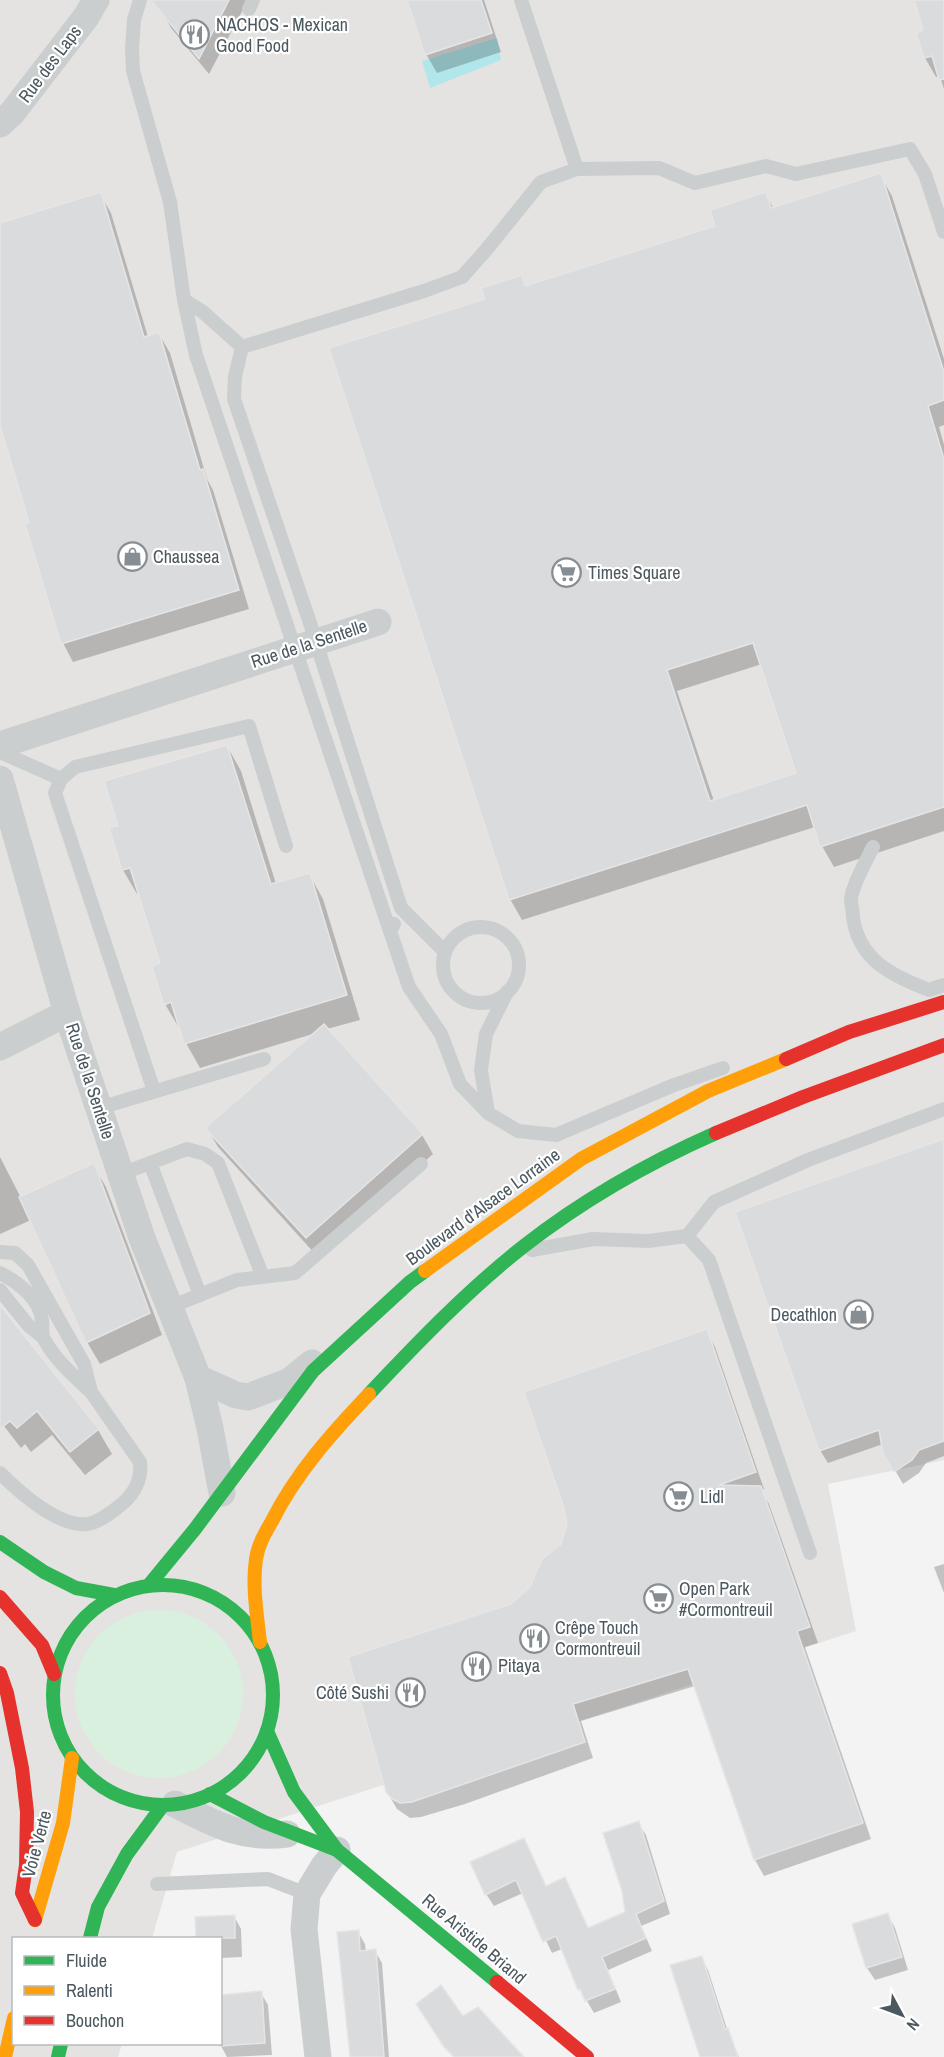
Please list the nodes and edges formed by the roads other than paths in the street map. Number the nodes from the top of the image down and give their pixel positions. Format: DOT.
graph roads {
  1 [pos="96,0"];
  2 [pos="140,0"];
  3 [pos="521,0"];
  4 [pos="0,124"];
  5 [pos="576,169"];
  6 [pos="944,232"];
  7 [pos="184,300"];
  8 [pos="242,347"];
  9 [pos="378,622"];
  10 [pos="305,646"];
  11 [pos="0,745"];
  12 [pos="0,752"];
  13 [pos="60,779"];
  14 [pos="0,780"];
  15 [pos="4,808"];
  16 [pos="286,846"];
  17 [pos="873,846"];
  18 [pos="401,908"];
  19 [pos="390,931"];
  20 [pos="445,952"];
  21 [pos="944,985"];
  22 [pos="507,992"];
  23 [pos="944,1002"];
  24 [pos="67,1013"];
  25 [pos="830,1040"];
  26 [pos="944,1045"];
  27 [pos="0,1047"];
  28 [pos="264,1059"];
  29 [pos="154,1091"];
  30 [pos="99,1108"];
  31 [pos="944,1109"];
  32 [pos="488,1113"];
  33 [pos="150,1163"];
  34 [pos="421,1164"];
  35 [pos="121,1174"];
  36 [pos="687,1236"];
  37 [pos="0,1252"];
  38 [pos="516,1253"];
  39 [pos="0,1273"];
  40 [pos="263,1277"];
  41 [pos="410,1282"];
  42 [pos="0,1290"];
  43 [pos="200,1295"];
  44 [pos="170,1307"];
  45 [pos="43,1337"];
  46 [pos="198,1377"];
  47 [pos="91,1392"];
  48 [pos="0,1473"];
  49 [pos="222,1493"];
  50 [pos="0,1542"];
  51 [pos="810,1553"];
  52 [pos="149,1585"];
  53 [pos="114,1595"];
  54 [pos="0,1597"];
  55 [pos="260,1642"];
  56 [pos="0,1673"];
  57 [pos="54,1674"];
  58 [pos="267,1731"];
  59 [pos="72,1758"];
  60 [pos="210,1794"];
  61 [pos="169,1805"];
  62 [pos="291,1833"];
  63 [pos="337,1850"];
  64 [pos="157,1884"];
  65 [pos="307,1894"];
  66 [pos="90,1937"];
  67 [pos="12,2027"];
  68 [pos="5,2057"];
  69 [pos="318,2057"];
  70 [pos="587,2057"];
  1 -- 4 [label="street, Rue des Laps"];
  2 -- 7 [label="lane"];
  3 -- 5 [label="lane"];
  5 -- 6 [label="lane"];
  5 -- 8 [label="lane"];
  7 -- 8 [label="lane"];
  7 -- 10 [label="lane"];
  8 -- 10 [label="lane"];
  9 -- 10 [label="street, Rue de la Sentelle"];
  10 -- 11 [label="street, Rue de la Sentelle"];
  10 -- 18 [label="lane"];
  10 -- 19 [label="lane"];
  12 -- 13 [label="lane"];
  13 -- 16 [label="lane"];
  13 -- 29 [label="lane"];
  14 -- 15 [label="street, Rue de la Sentelle"];
  15 -- 24 [label="street, Rue de la Sentelle"];
  17 -- 21 [label="lane"];
  18 -- 19 [label="lane"];
  18 -- 20 [label="lane"];
  19 -- 32 [label="lane"];
  20 -- 22 [label="lane"];
  20 -- 22 [label="lane"];
  22 -- 32 [label="lane"];
  23 -- 25 [label="main road, Boulevard d'Alsace Lorraine"];
  24 -- 27 [label="street"];
  24 -- 30 [label="street, Rue de la Sentelle"];
  25 -- 32 [label="lane"];
  25 -- 41 [label="main road, Boulevard d'Alsace Lorraine"];
  26 -- 38 [label="main road"];
  28 -- 29 [label="lane"];
  29 -- 30 [label="lane"];
  30 -- 35 [label="street, Rue de la Sentelle"];
  31 -- 36 [label="lane"];
  33 -- 35 [label="lane"];
  33 -- 40 [label="lane"];
  33 -- 43 [label="lane"];
  34 -- 40 [label="lane"];
  35 -- 44 [label="street, Rue de la Sentelle"];
  36 -- 38 [label="lane"];
  36 -- 51 [label="lane"];
  37 -- 47 [label="lane"];
  38 -- 55 [label="main road"];
  39 -- 45 [label="lane"];
  40 -- 43 [label="lane"];
  41 -- 46 [label="street"];
  41 -- 49 [label="main road, Boulevard d'Alsace Lorraine"];
  42 -- 45 [label="lane"];
  43 -- 44 [label="lane"];
  44 -- 46 [label="street, Rue de la Sentelle"];
  45 -- 47 [label="lane"];
  46 -- 49 [label="street, Rue de la Sentelle"];
  47 -- 48 [label="lane"];
  49 -- 52 [label="main road, Boulevard d'Alsace Lorraine"];
  50 -- 53 [label="main road"];
  52 -- 53 [label="main road"];
  52 -- 55 [label="main road"];
  53 -- 57 [label="main road"];
  54 -- 57 [label="main road"];
  55 -- 58 [label="main road"];
  56 -- 59 [label="main road, Voie Verte"];
  57 -- 59 [label="main road"];
  58 -- 60 [label="main road"];
  58 -- 63 [label="main road, Rue Aristide Briand"];
  59 -- 61 [label="main road"];
  60 -- 61 [label="main road"];
  60 -- 62 [label="main road, Rue Aristide Briand"];
  61 -- 62 [label="street"];
  61 -- 66 [label="main road"];
  62 -- 63 [label="main road, Rue Aristide Briand"];
  63 -- 65 [label="street"];
  63 -- 70 [label="main road, Rue Aristide Briand"];
  64 -- 65 [label="lane"];
  65 -- 69 [label="street"];
  67 -- 68 [label="main road"];
}
